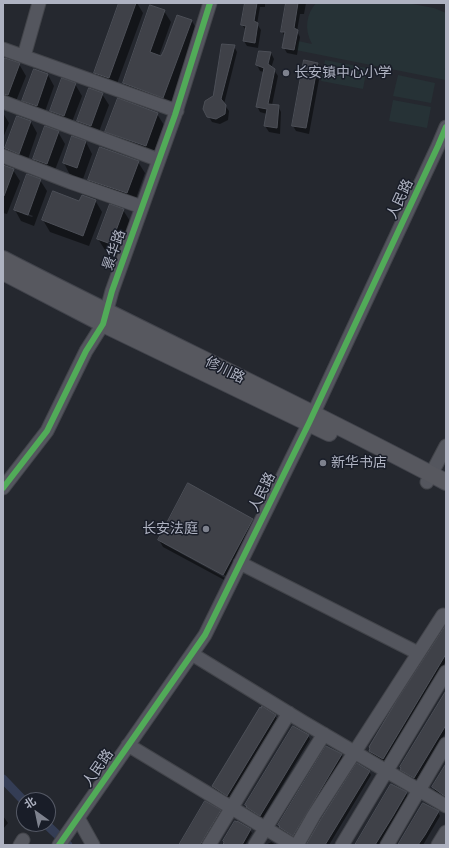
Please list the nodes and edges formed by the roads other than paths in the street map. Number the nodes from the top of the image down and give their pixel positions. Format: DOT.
graph roads {
  1 [pos="39,3"];
  2 [pos="210,3"];
  3 [pos="3,49"];
  4 [pos="24,56"];
  5 [pos="3,102"];
  6 [pos="177,111"];
  7 [pos="446,127"];
  8 [pos="3,156"];
  9 [pos="159,160"];
  10 [pos="142,207"];
  11 [pos="3,259"];
  12 [pos="3,272"];
  13 [pos="104,318"];
  14 [pos="311,418"];
  15 [pos="446,446"];
  16 [pos="429,478"];
  17 [pos="446,482"];
  18 [pos="3,488"];
  19 [pos="446,493"];
  20 [pos="240,562"];
  21 [pos="446,617"];
  22 [pos="418,653"];
  23 [pos="192,654"];
  24 [pos="446,672"];
  25 [pos="289,713"];
  26 [pos="324,734"];
  27 [pos="446,744"];
  28 [pos="128,745"];
  29 [pos="354,752"];
  30 [pos="386,771"];
  31 [pos="419,790"];
  32 [pos="446,806"];
  33 [pos="232,808"];
  34 [pos="77,820"];
  35 [pos="265,828"];
  36 [pos="446,832"];
  37 [pos="59,845"];
  38 [pos="92,845"];
  39 [pos="209,845"];
  40 [pos="255,845"];
  41 [pos="293,845"];
  42 [pos="296,845"];
  43 [pos="342,845"];
  44 [pos="387,845"];
  45 [pos="438,845"];
  1 -- 4 [label="street"];
  2 -- 6 [label="street, 景华路"];
  3 -- 4 [label="street"];
  4 -- 6 [label="street"];
  5 -- 9 [label="street"];
  6 -- 9 [label="street, 景华路"];
  7 -- 14 [label="street, 人民路"];
  8 -- 10 [label="street"];
  9 -- 10 [label="street, 景华路"];
  10 -- 13 [label="street, 景华路"];
  11 -- 13 [label="main road, 修川路"];
  12 -- 13 [label="main road, 修川路"];
  13 -- 14 [label="main road, 修川路"];
  13 -- 18 [label="street, 景华路"];
  14 -- 16 [label="main road, 修川路"];
  14 -- 20 [label="street, 人民路"];
  15 -- 16 [label="street"];
  16 -- 17 [label="main road, 修川路"];
  16 -- 19 [label="main road, 修川路"];
  20 -- 22 [label="street"];
  20 -- 23 [label="street, 人民路"];
  21 -- 22 [label="street"];
  22 -- 29 [label="street"];
  23 -- 25 [label="street"];
  23 -- 28 [label="street, 人民路"];
  24 -- 30 [label="street"];
  25 -- 26 [label="street"];
  25 -- 33 [label="street"];
  26 -- 29 [label="street"];
  26 -- 35 [label="street"];
  27 -- 31 [label="street"];
  28 -- 33 [label="street"];
  28 -- 34 [label="street, 人民路"];
  29 -- 30 [label="street"];
  29 -- 42 [label="street"];
  30 -- 31 [label="street"];
  30 -- 43 [label="street"];
  31 -- 32 [label="street"];
  31 -- 44 [label="street"];
  33 -- 35 [label="street"];
  33 -- 39 [label="street"];
  34 -- 37 [label="street, 人民路"];
  34 -- 38 [label="street"];
  35 -- 40 [label="street"];
  35 -- 41 [label="street"];
  36 -- 45 [label="street"];
}
